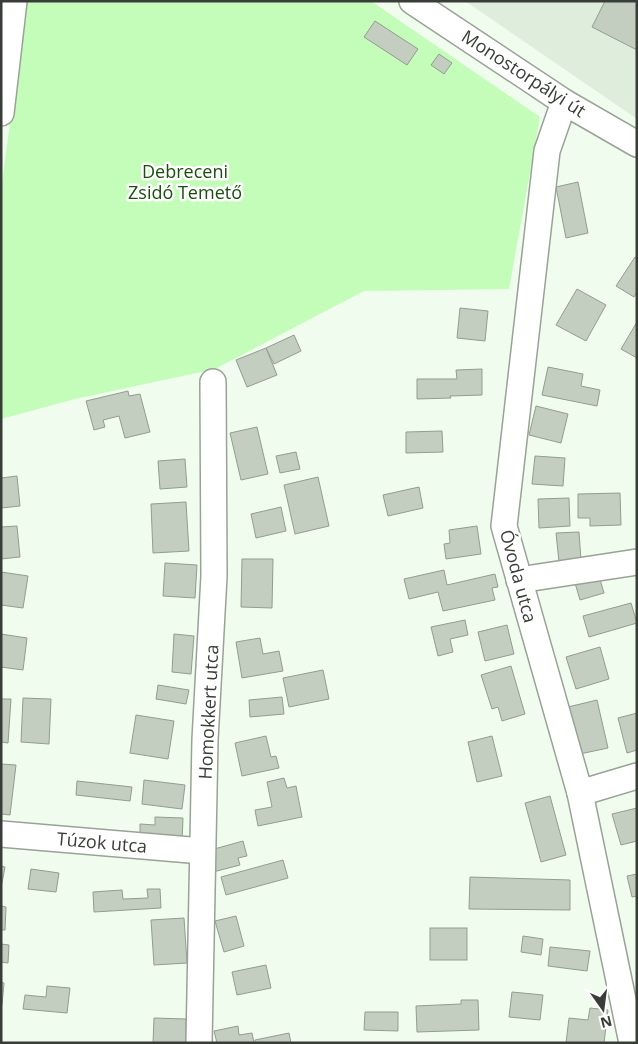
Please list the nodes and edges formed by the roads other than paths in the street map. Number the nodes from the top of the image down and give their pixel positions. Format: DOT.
graph roads {
  1 [pos="14,1"];
  2 [pos="412,1"];
  3 [pos="564,102"];
  4 [pos="1,112"];
  5 [pos="637,144"];
  6 [pos="213,382"];
  7 [pos="637,562"];
  8 [pos="519,580"];
  9 [pos="637,776"];
  10 [pos="580,793"];
  11 [pos="1,834"];
  12 [pos="202,850"];
  13 [pos="199,1043"];
  14 [pos="632,1043"];
  1 -- 4 [label="street"];
  2 -- 3 [label="street, Monostorpályi út"];
  3 -- 5 [label="street, Monostorpályi út"];
  3 -- 8 [label="street, Óvoda utca"];
  6 -- 12 [label="street, Homokkert utca"];
  7 -- 8 [label="street"];
  8 -- 10 [label="street, Óvoda utca"];
  9 -- 10 [label="street"];
  10 -- 14 [label="street, Óvoda utca"];
  11 -- 12 [label="street, Túzok utca"];
  12 -- 13 [label="street, Homokkert utca"];
}
